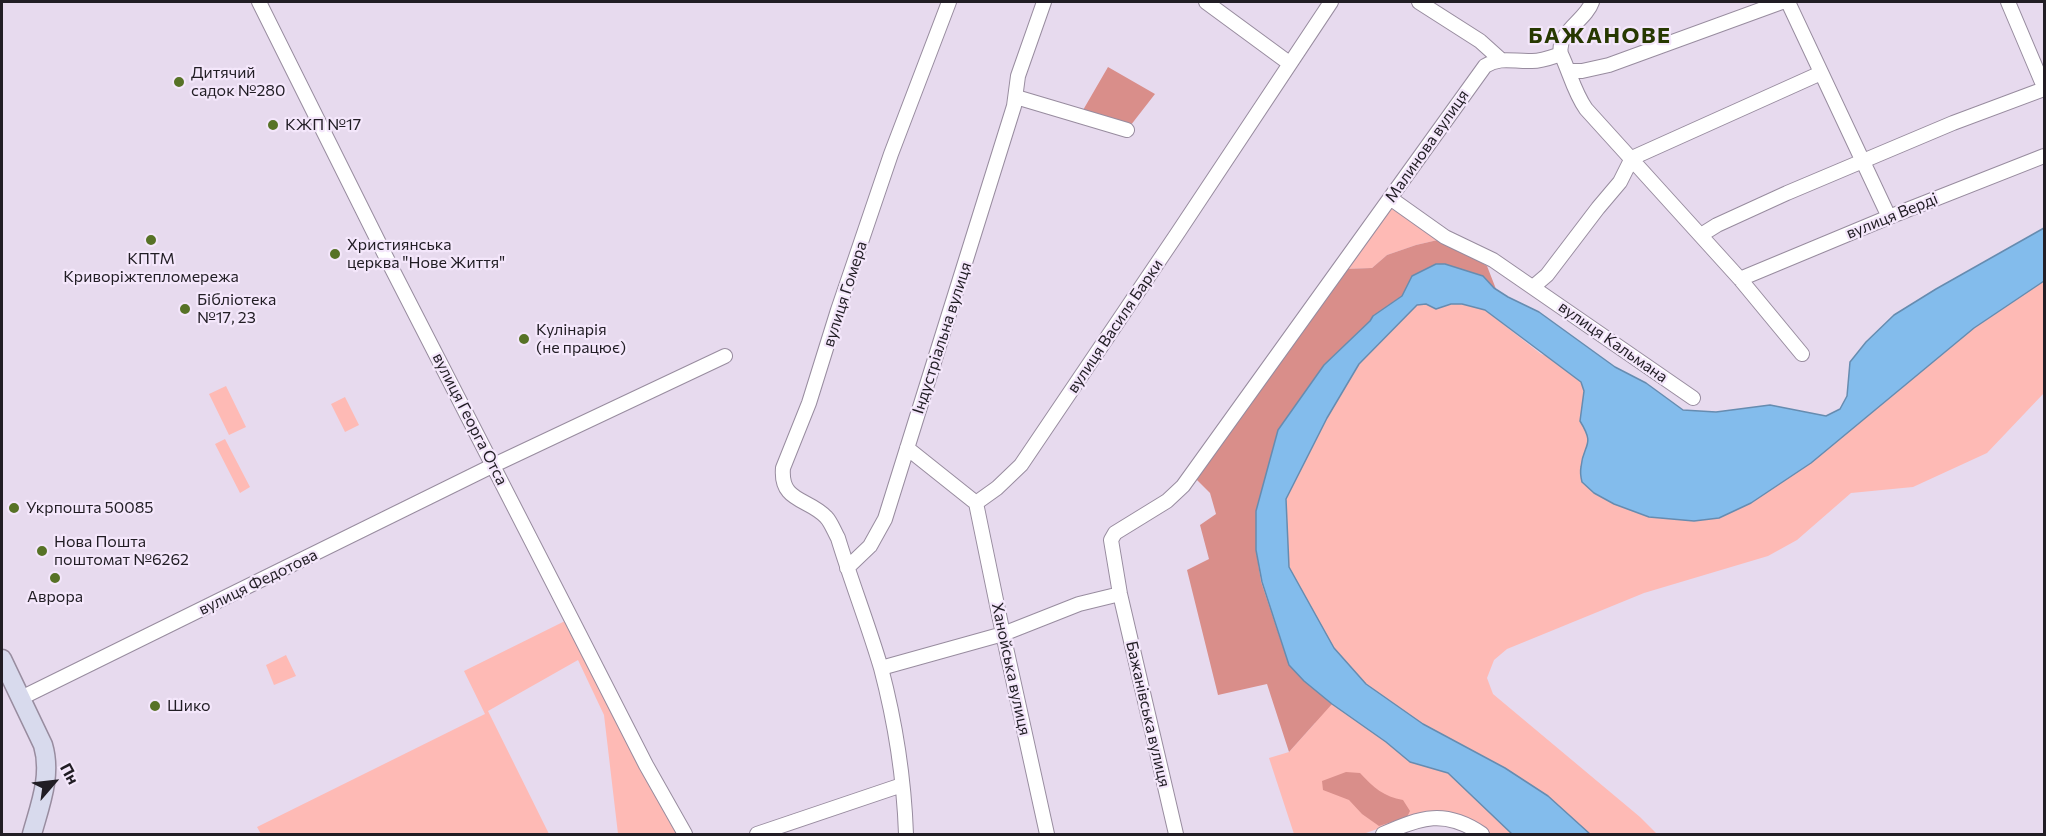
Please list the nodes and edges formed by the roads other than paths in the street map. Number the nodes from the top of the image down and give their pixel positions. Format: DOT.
graph roads {
  1 [pos="259,2"];
  2 [pos="949,2"];
  3 [pos="1044,2"];
  4 [pos="1206,2"];
  5 [pos="1331,2"];
  6 [pos="1419,2"];
  7 [pos="1592,2"];
  8 [pos="1782,2"];
  9 [pos="1788,2"];
  10 [pos="2008,2"];
  11 [pos="1561,54"];
  12 [pos="1500,59"];
  13 [pos="1289,63"];
  14 [pos="1570,71"];
  15 [pos="1821,73"];
  16 [pos="2044,88"];
  17 [pos="1016,97"];
  18 [pos="1127,130"];
  19 [pos="2044,156"];
  20 [pos="1632,158"];
  21 [pos="1862,161"];
  22 [pos="1390,198"];
  23 [pos="1888,217"];
  24 [pos="1701,235"];
  25 [pos="1740,279"];
  26 [pos="1533,286"];
  27 [pos="1802,354"];
  28 [pos="725,356"];
  29 [pos="1692,398"];
  30 [pos="907,448"];
  31 [pos="494,465"];
  32 [pos="976,502"];
  33 [pos="847,568"];
  34 [pos="1120,594"];
  35 [pos="1003,634"];
  36 [pos="2,658"];
  37 [pos="880,668"];
  38 [pos="21,698"];
  39 [pos="902,785"];
  40 [pos="32,834"];
  41 [pos="686,834"];
  42 [pos="757,834"];
  43 [pos="906,834"];
  44 [pos="1047,834"];
  45 [pos="1176,834"];
  46 [pos="1383,834"];
  47 [pos="1482,834"];
  1 -- 31 [label="street, вулиця Георга Отса"];
  2 -- 33 [label="street, вулиця Гомера"];
  3 -- 17 [label="street, Індустріальна вулиця"];
  4 -- 13 [label="street"];
  5 -- 13 [label="street, вулиця Василя Барки"];
  6 -- 12 [label="street"];
  7 -- 11 [label="street"];
  8 -- 14 [label="street"];
  9 -- 15 [label="street"];
  10 -- 16 [label="street"];
  11 -- 12 [label="street"];
  11 -- 14 [label="street"];
  12 -- 22 [label="street, Малинова вулиця"];
  13 -- 32 [label="street, вулиця Василя Барки"];
  14 -- 20 [label="street"];
  15 -- 20 [label="street"];
  15 -- 21 [label="street"];
  16 -- 21 [label="street"];
  17 -- 18 [label="street"];
  17 -- 30 [label="street, Індустріальна вулиця"];
  19 -- 23 [label="street, вулиця Верді"];
  20 -- 24 [label="street"];
  20 -- 26 [label="street"];
  21 -- 23 [label="street"];
  21 -- 24 [label="street"];
  22 -- 26 [label="street, вулиця Кальмана"];
  22 -- 34 [label="street, Малинова вулиця"];
  23 -- 25 [label="street, вулиця Верді"];
  24 -- 25 [label="street"];
  25 -- 27 [label="street"];
  26 -- 29 [label="street, вулиця Кальмана"];
  28 -- 31 [label="street, вулиця Федотова"];
  30 -- 32 [label="street"];
  30 -- 33 [label="street, Індустріальна вулиця"];
  31 -- 38 [label="street, вулиця Федотова"];
  31 -- 41 [label="street, вулиця Георга Отса"];
  32 -- 35 [label="street, Ханойська вулиця"];
  33 -- 37 [label="street, вулиця Гомера"];
  34 -- 35 [label="street"];
  34 -- 45 [label="street, Бажанівська вулиця"];
  35 -- 37 [label="street"];
  35 -- 44 [label="street, Ханойська вулиця"];
  36 -- 38 [label="main road"];
  37 -- 39 [label="street, вулиця Гомера"];
  38 -- 40 [label="main road"];
  39 -- 42 [label="street"];
  39 -- 43 [label="street, вулиця Гомера"];
  46 -- 47 [label="street"];
}
